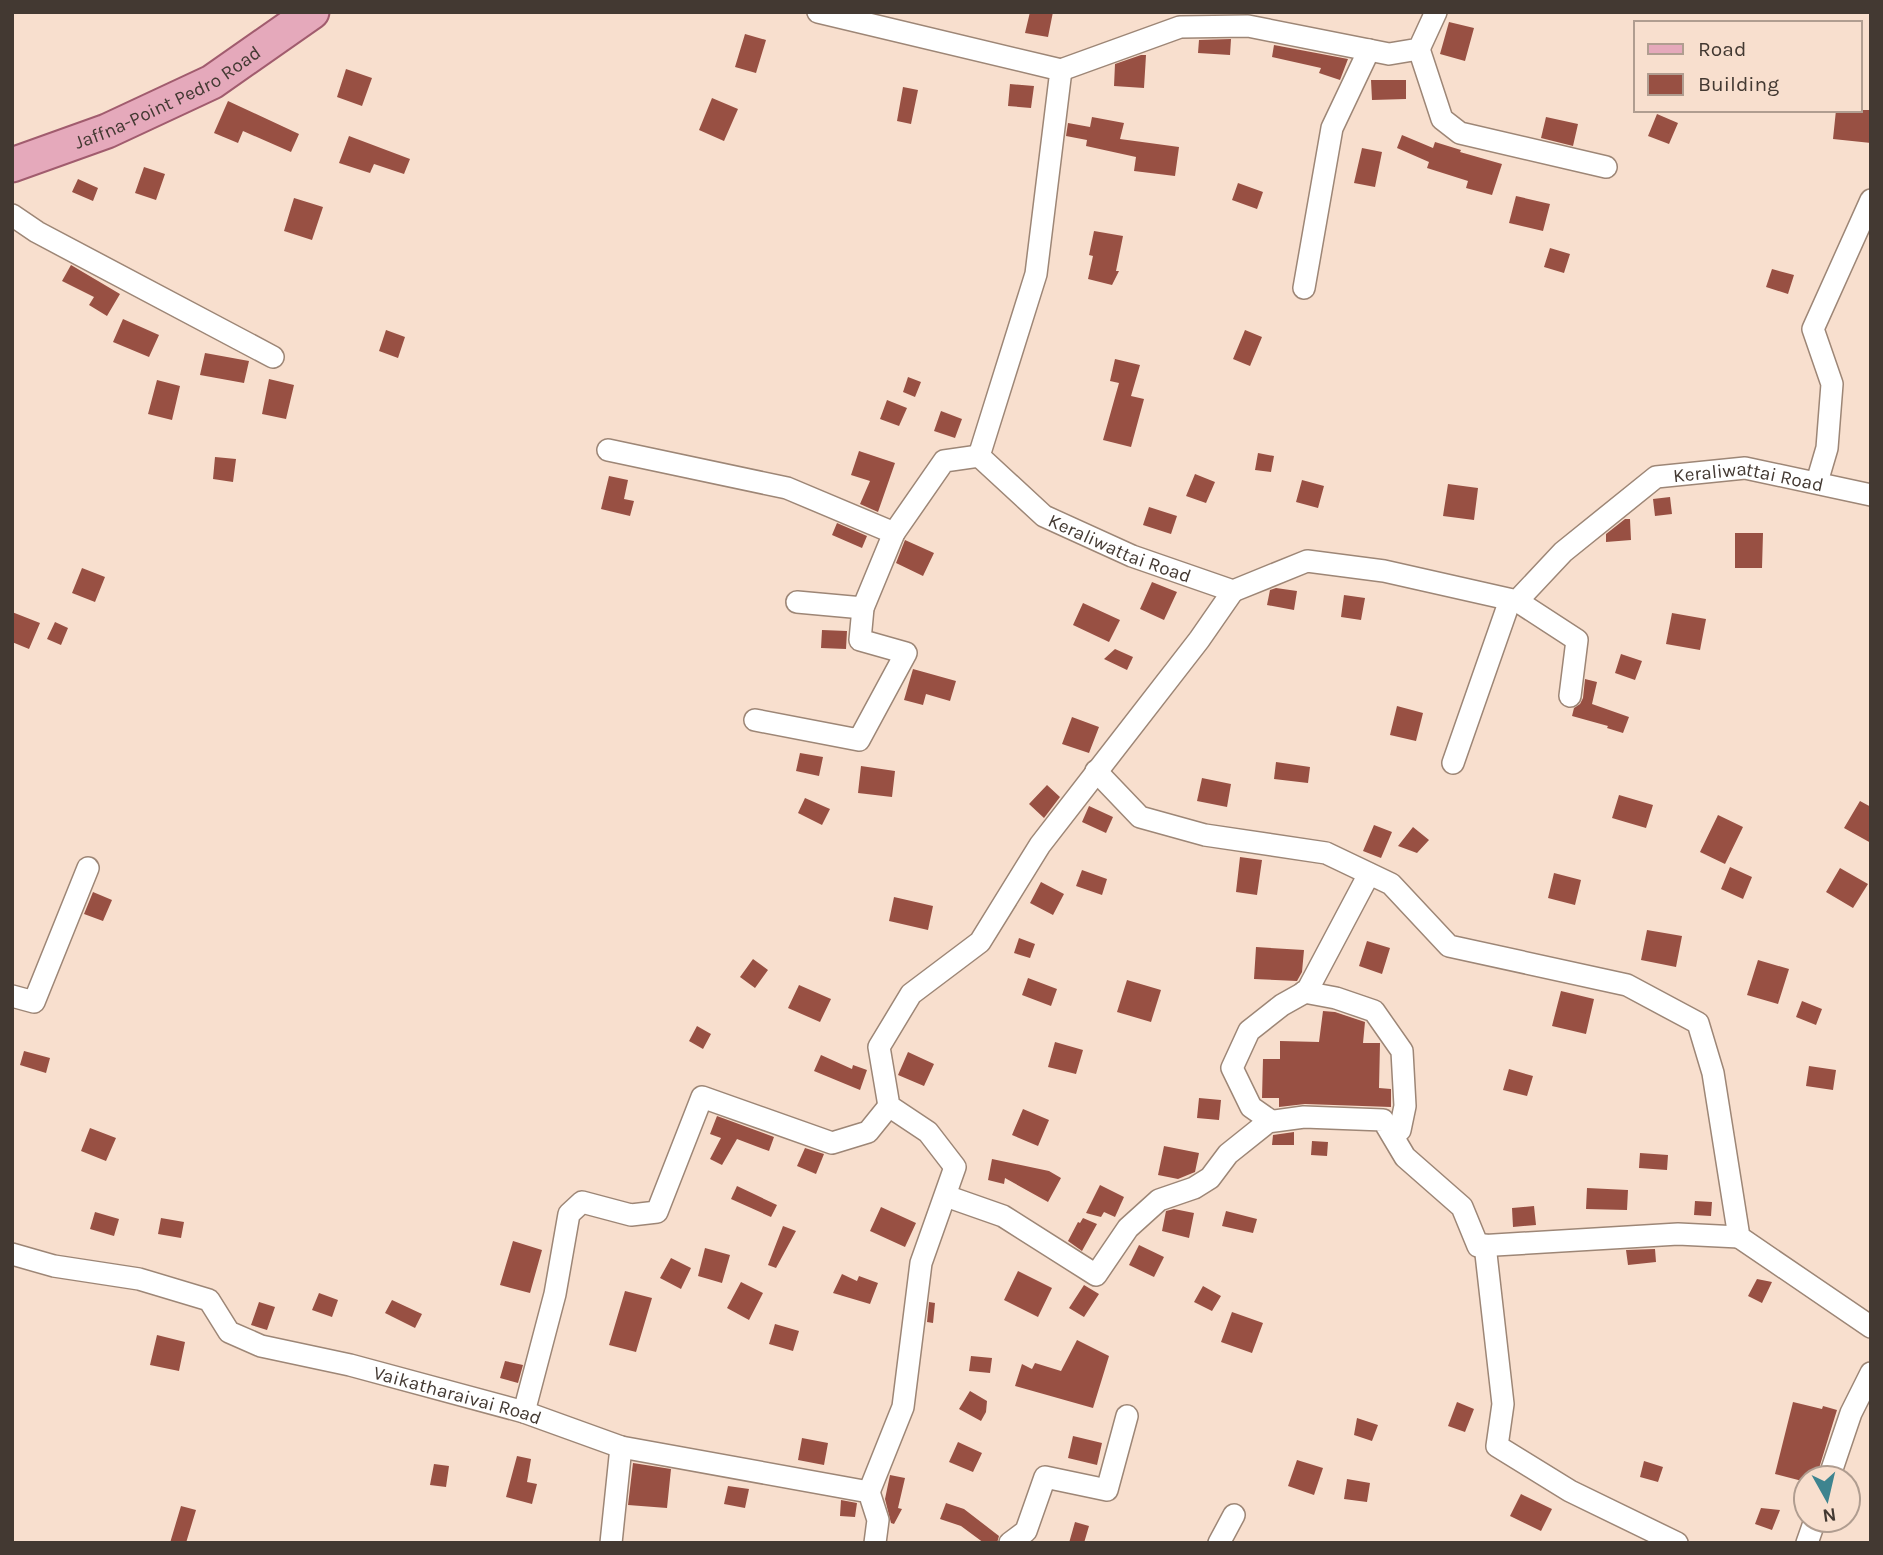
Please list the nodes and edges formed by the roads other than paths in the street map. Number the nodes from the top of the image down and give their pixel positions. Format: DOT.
graph roads {
  1 [pos="312,12"];
  2 [pos="818,12"];
  3 [pos="1436,12"];
  4 [pos="1419,49"];
  5 [pos="1368,50"];
  6 [pos="1061,70"];
  7 [pos="12,165"];
  8 [pos="1606,167"];
  9 [pos="1871,201"];
  10 [pos="12,215"];
  11 [pos="1304,288"];
  12 [pos="273,357"];
  13 [pos="608,450"];
  14 [pos="979,456"];
  15 [pos="1817,482"];
  16 [pos="1871,495"];
  17 [pos="894,533"];
  18 [pos="1233,590"];
  19 [pos="1514,600"];
  20 [pos="797,602"];
  21 [pos="863,608"];
  22 [pos="1570,696"];
  23 [pos="754,720"];
  24 [pos="1452,763"];
  25 [pos="1096,771"];
  26 [pos="88,868"];
  27 [pos="1369,874"];
  28 [pos="1304,992"];
  29 [pos="12,996"];
  30 [pos="889,1105"];
  31 [pos="1271,1121"];
  32 [pos="1392,1134"];
  33 [pos="946,1196"];
  34 [pos="1739,1237"];
  35 [pos="1485,1245"];
  36 [pos="12,1254"];
  37 [pos="1871,1327"];
  38 [pos="1871,1373"];
  39 [pos="524,1412"];
  40 [pos="1126,1416"];
  41 [pos="621,1447"];
  42 [pos="1834,1464"];
  43 [pos="869,1492"];
  44 [pos="1234,1516"];
  45 [pos="611,1543"];
  46 [pos="875,1543"];
  47 [pos="1010,1543"];
  48 [pos="1219,1543"];
  49 [pos="1677,1543"];
  1 -- 7 [label="main road, Jaffna-Point Pedro Road"];
  2 -- 6 [label="street"];
  3 -- 4 [label="street"];
  4 -- 5 [label="street"];
  4 -- 8 [label="street"];
  5 -- 6 [label="street"];
  5 -- 11 [label="street"];
  6 -- 14 [label="street"];
  9 -- 15 [label="street"];
  10 -- 12 [label="street"];
  13 -- 17 [label="street"];
  14 -- 17 [label="street"];
  14 -- 18 [label="street, Keraliwattai Road"];
  15 -- 16 [label="street, Keraliwattai Road"];
  15 -- 19 [label="street, Keraliwattai Road"];
  17 -- 21 [label="street"];
  18 -- 19 [label="street"];
  18 -- 25 [label="street"];
  19 -- 22 [label="street"];
  19 -- 24 [label="street"];
  20 -- 21 [label="street"];
  21 -- 23 [label="street"];
  25 -- 27 [label="street"];
  25 -- 30 [label="street"];
  26 -- 29 [label="street"];
  27 -- 28 [label="street"];
  27 -- 34 [label="street"];
  28 -- 31 [label="street"];
  28 -- 32 [label="street"];
  30 -- 33 [label="street"];
  30 -- 39 [label="street"];
  31 -- 32 [label="street"];
  31 -- 33 [label="street"];
  32 -- 35 [label="street"];
  33 -- 43 [label="street"];
  34 -- 35 [label="street"];
  34 -- 37 [label="street"];
  35 -- 49 [label="street"];
  36 -- 39 [label="street, Vaikatharaivai Road"];
  38 -- 42 [label="street"];
  39 -- 41 [label="street, Vaikatharaivai Road"];
  40 -- 47 [label="street"];
  41 -- 43 [label="street, Vaikatharaivai Road"];
  41 -- 45 [label="street"];
  43 -- 46 [label="street"];
  44 -- 48 [label="street"];
}
